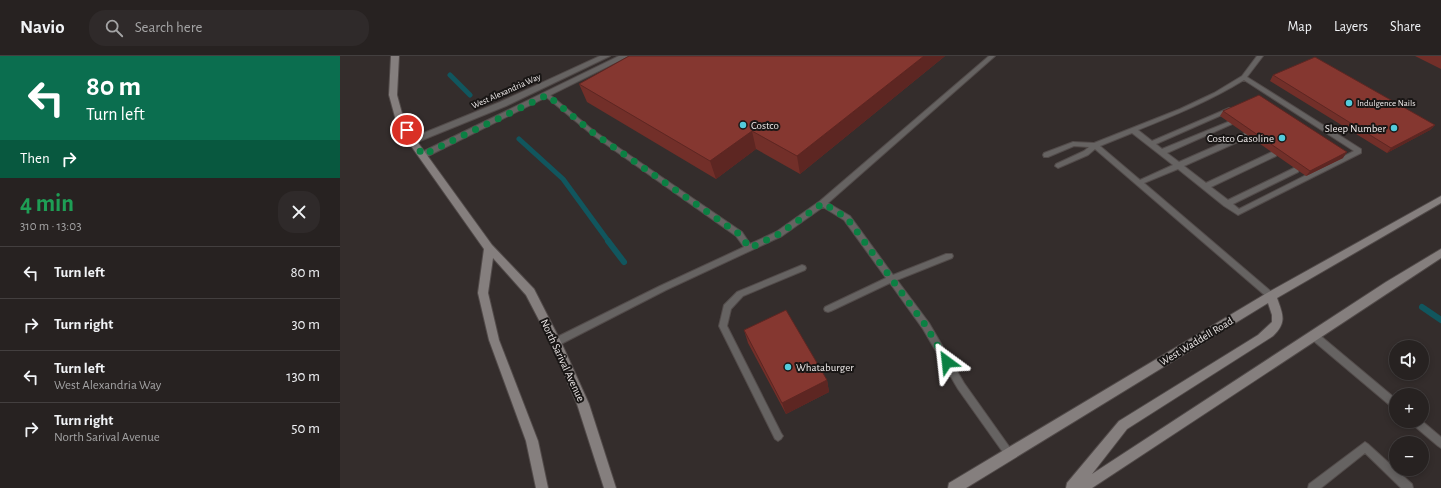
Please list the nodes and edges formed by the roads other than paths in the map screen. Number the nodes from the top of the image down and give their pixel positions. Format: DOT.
graph roads {
  1 [pos="395,56"];
  2 [pos="606,56"];
  3 [pos="625,56"];
  4 [pos="992,56"];
  5 [pos="1260,56"];
  6 [pos="1244,77"];
  7 [pos="1269,93"];
  8 [pos="547,95"];
  9 [pos="1262,96"];
  10 [pos="1280,100"];
  11 [pos="1270,105"];
  12 [pos="1234,108"];
  13 [pos="1298,112"];
  14 [pos="1288,116"];
  15 [pos="1230,123"];
  16 [pos="1325,129"];
  17 [pos="1133,130"];
  18 [pos="1315,134"];
  19 [pos="1247,135"];
  20 [pos="412,141"];
  21 [pos="1152,144"];
  22 [pos="1349,144"];
  23 [pos="1095,145"];
  24 [pos="1338,149"];
  25 [pos="1162,152"];
  26 [pos="1274,154"];
  27 [pos="423,155"];
  28 [pos="1046,155"];
  29 [pos="1178,165"];
  30 [pos="1058,166"];
  31 [pos="1296,170"];
  32 [pos="1139,183"];
  33 [pos="1206,186"];
  34 [pos="1441,199"];
  35 [pos="823,203"];
  36 [pos="1227,204"];
  37 [pos="489,248"];
  38 [pos="750,248"];
  39 [pos="1441,253"];
  40 [pos="949,256"];
  41 [pos="802,268"];
  42 [pos="892,279"];
  43 [pos="1271,296"];
  44 [pos="828,310"];
  45 [pos="1313,335"];
  46 [pos="556,342"];
  47 [pos="1389,399"];
  48 [pos="1423,428"];
  49 [pos="778,436"];
  50 [pos="1441,443"];
  51 [pos="1010,455"];
  52 [pos="542,488"];
  53 [pos="610,488"];
  54 [pos="954,488"];
  55 [pos="1072,488"];
  56 [pos="1080,488"];
  57 [pos="1312,488"];
  58 [pos="1408,488"];
  1 -- 20 [label="main road, North Sarival Avenue"];
  2 -- 20 [label="street, West Alexandria Way"];
  3 -- 8 [label="street, West Alexandria Way"];
  4 -- 35 [label="lane"];
  5 -- 6 [label="lane"];
  6 -- 7 [label="lane"];
  6 -- 17 [label="lane"];
  7 -- 9 [label="lane"];
  7 -- 10 [label="lane"];
  8 -- 27 [label="street, West Alexandria Way"];
  8 -- 38 [label="lane"];
  10 -- 11 [label="lane"];
  10 -- 13 [label="lane"];
  12 -- 21 [label="lane"];
  13 -- 14 [label="lane"];
  13 -- 16 [label="lane"];
  15 -- 25 [label="lane"];
  16 -- 18 [label="lane"];
  16 -- 22 [label="lane"];
  17 -- 21 [label="lane"];
  17 -- 23 [label="lane"];
  19 -- 29 [label="lane"];
  20 -- 27 [label="main road, North Sarival Avenue"];
  21 -- 25 [label="lane"];
  22 -- 24 [label="lane"];
  22 -- 36 [label="lane"];
  23 -- 28 [label="lane"];
  23 -- 30 [label="lane"];
  23 -- 32 [label="lane"];
  25 -- 29 [label="lane"];
  26 -- 33 [label="lane"];
  27 -- 37 [label="main road, North Sarival Avenue"];
  29 -- 32 [label="lane"];
  29 -- 33 [label="lane"];
  31 -- 36 [label="lane"];
  32 -- 43 [label="lane"];
  33 -- 36 [label="lane"];
  34 -- 43 [label="main road, West Waddell Road"];
  35 -- 38 [label="lane"];
  35 -- 42 [label="lane"];
  37 -- 46 [label="main road, North Sarival Avenue"];
  37 -- 52 [label="main road"];
  38 -- 46 [label="lane"];
  39 -- 45 [label="main road"];
  40 -- 42 [label="lane"];
  41 -- 49 [label="lane"];
  42 -- 44 [label="lane"];
  42 -- 51 [label="lane"];
  43 -- 51 [label="main road, West Waddell Road"];
  43 -- 55 [label="main road"];
  45 -- 47 [label="lane"];
  45 -- 56 [label="main road"];
  46 -- 53 [label="main road, North Sarival Avenue"];
  48 -- 50 [label="lane"];
  51 -- 54 [label="main road, West Waddell Road"];
  57 -- 58 [label="lane"];
}
